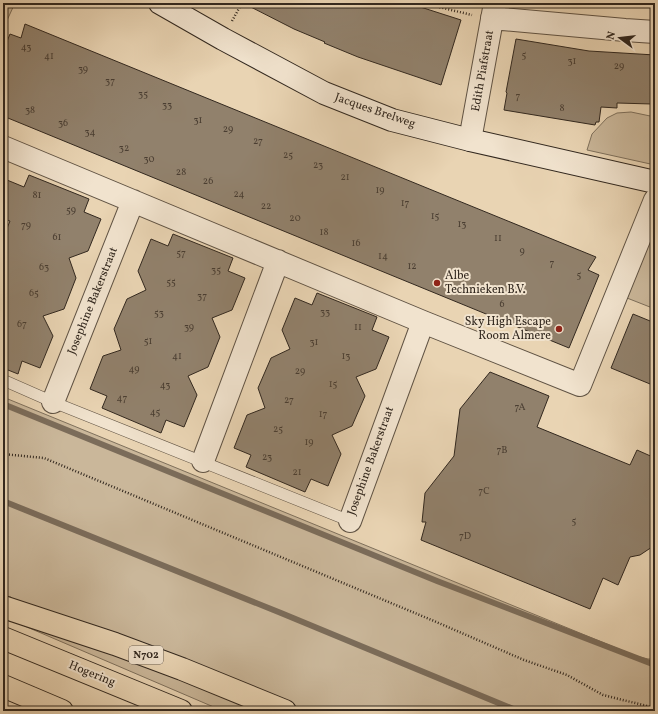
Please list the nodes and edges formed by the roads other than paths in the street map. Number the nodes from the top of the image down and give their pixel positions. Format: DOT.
graph roads {
  1 [pos="160,3"];
  2 [pos="493,10"];
  3 [pos="655,32"];
  4 [pos="470,140"];
  5 [pos="3,147"];
  6 [pos="655,182"];
  7 [pos="655,200"];
  8 [pos="133,201"];
  9 [pos="278,261"];
  10 [pos="423,322"];
  11 [pos="3,380"];
  12 [pos="52,402"];
  13 [pos="203,461"];
  14 [pos="350,521"];
  15 [pos="3,607"];
  16 [pos="3,638"];
  17 [pos="3,686"];
  18 [pos="62,711"];
  19 [pos="181,711"];
  20 [pos="286,711"];
  1 -- 4 [label="street, Jacques Brelweg"];
  2 -- 3 [label="street"];
  2 -- 4 [label="street, Edith Piafstraat"];
  4 -- 6 [label="street, Jacques Brelweg"];
  5 -- 8 [label="street"];
  7 -- 10 [label="street"];
  8 -- 9 [label="street"];
  8 -- 12 [label="street, Josephine Bakerstraat"];
  9 -- 10 [label="street"];
  9 -- 13 [label="street"];
  10 -- 14 [label="street, Josephine Bakerstraat"];
  11 -- 12 [label="lane, Josephine Bakerstraat"];
  12 -- 13 [label="lane, Josephine Bakerstraat"];
  13 -- 14 [label="lane, Josephine Bakerstraat"];
  15 -- 20 [label="highway, N702"];
  16 -- 19 [label="highway, Hogering"];
  17 -- 18 [label="highway"];
}
